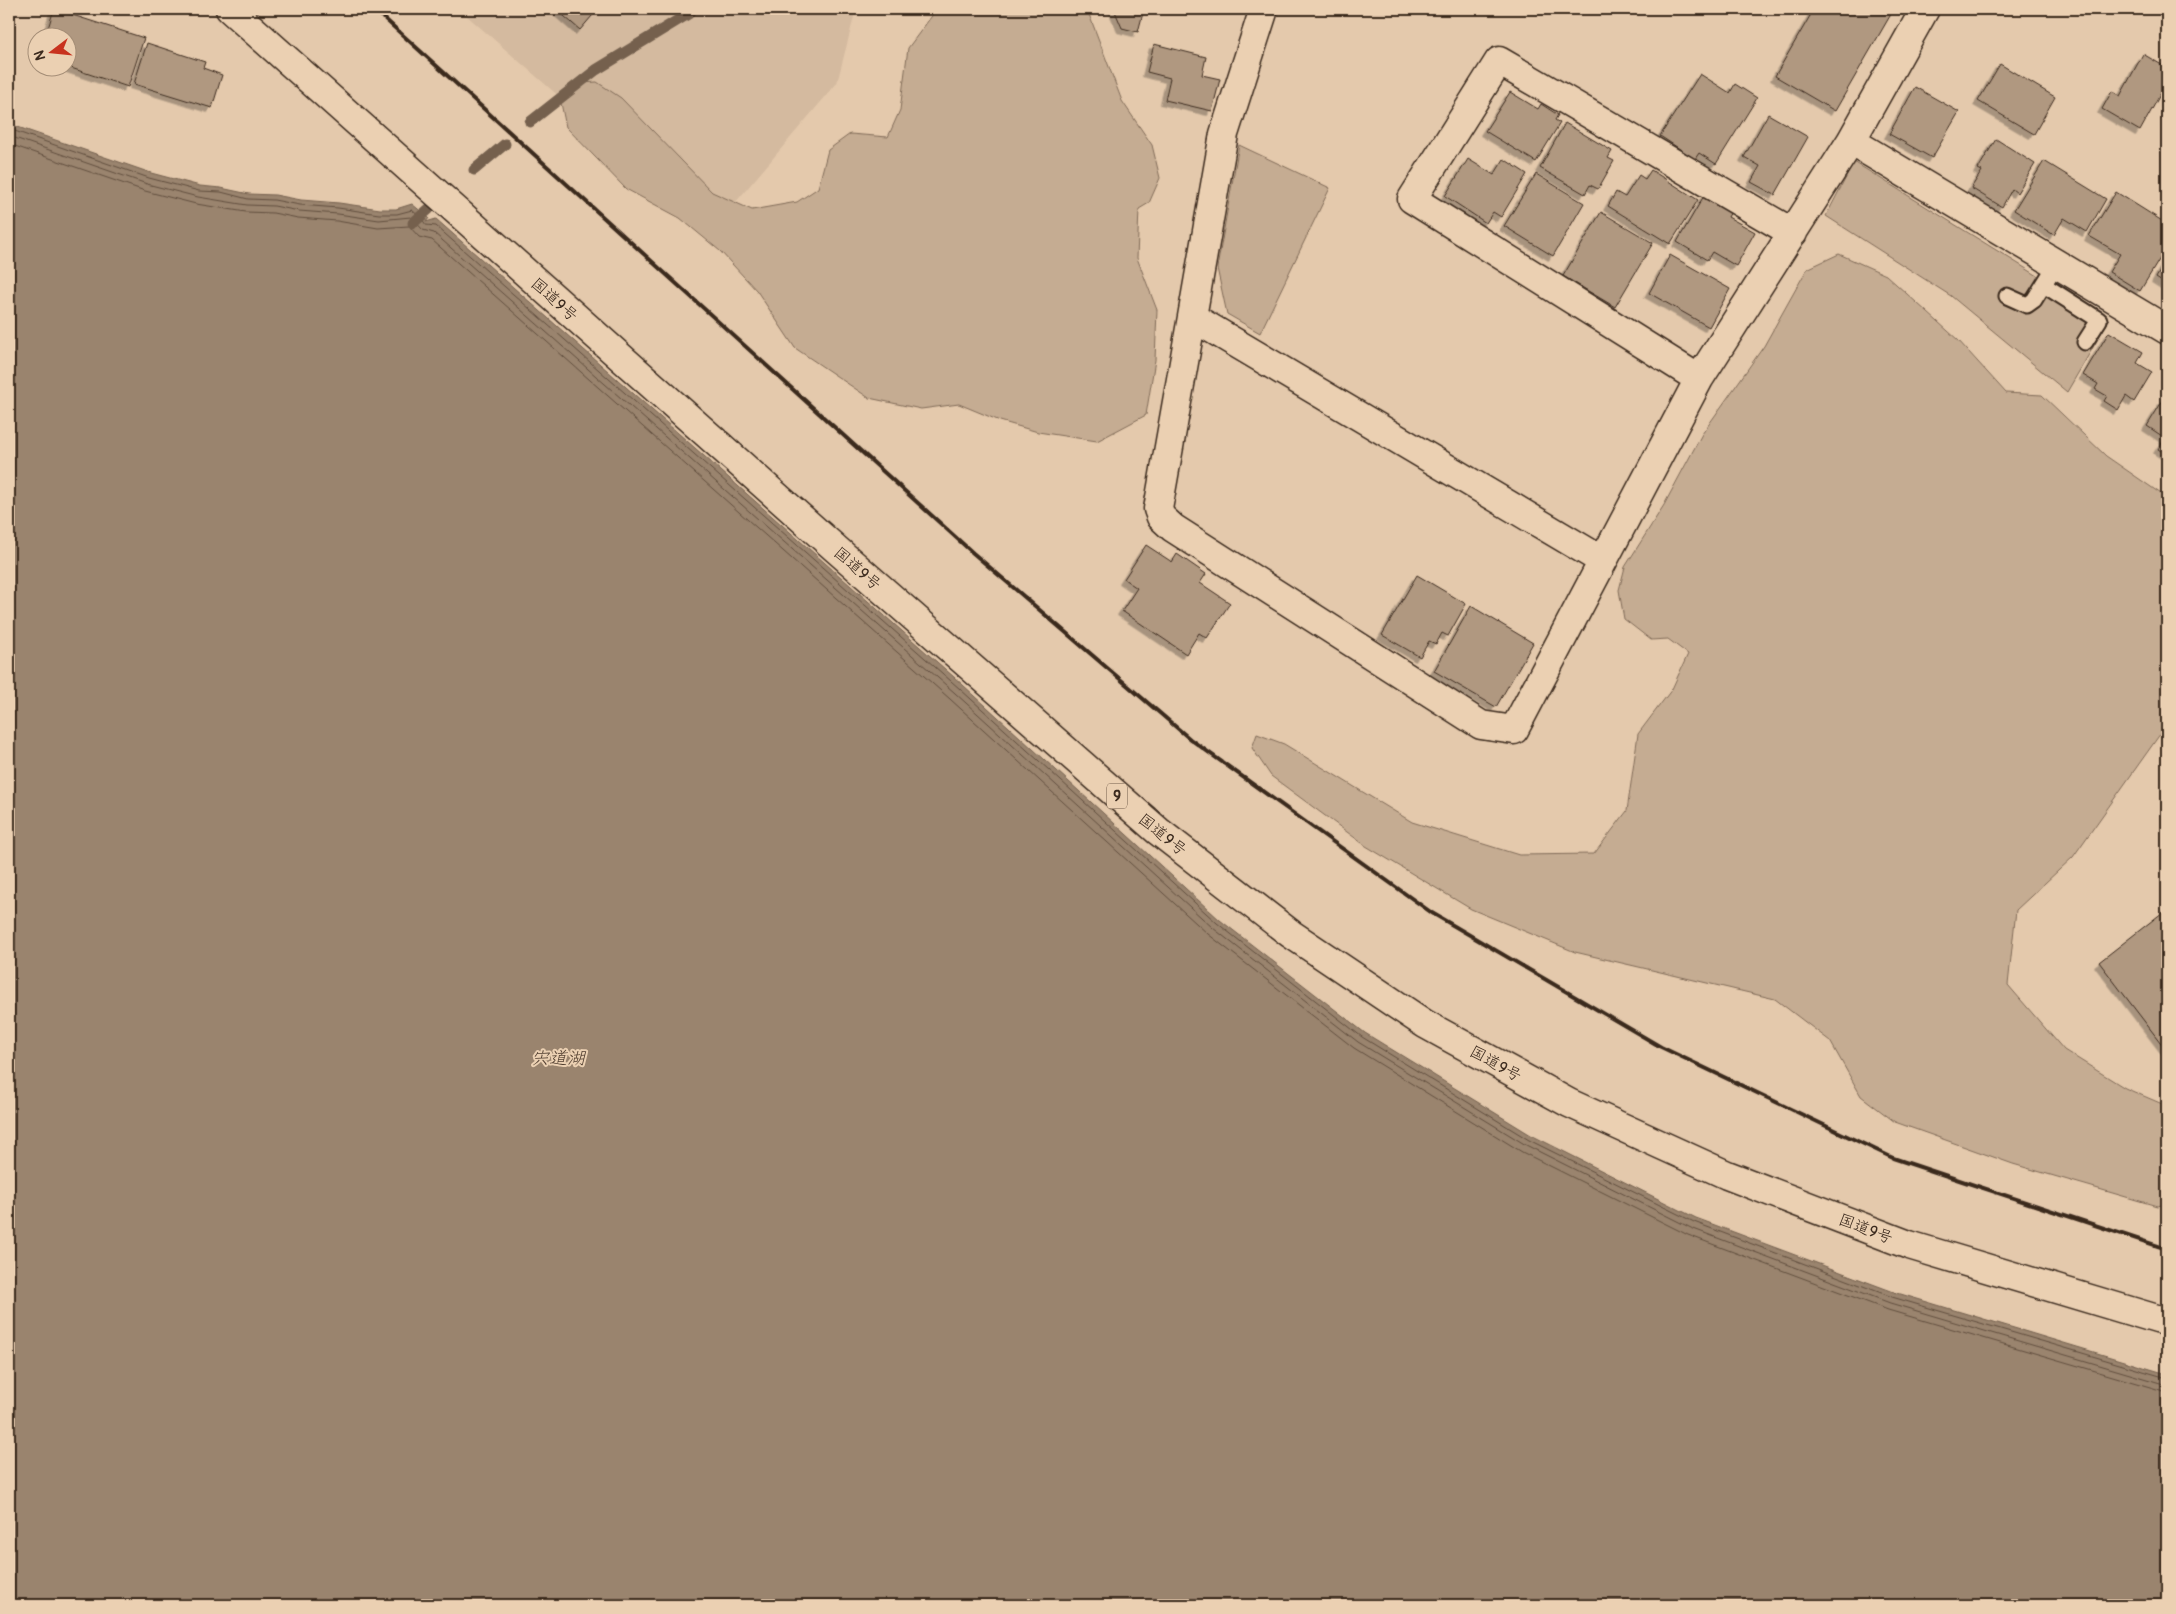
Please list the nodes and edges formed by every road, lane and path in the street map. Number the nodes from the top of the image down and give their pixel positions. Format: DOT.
graph roads {
  1 [pos="230,9"];
  2 [pos="1264,9"];
  3 [pos="1925,9"];
  4 [pos="1851,141"];
  5 [pos="1793,233"];
  6 [pos="2050,274"];
  7 [pos="2008,296"];
  8 [pos="1192,317"];
  9 [pos="2167,330"];
  10 [pos="2085,342"];
  11 [pos="1699,378"];
  12 [pos="1603,561"];
  13 [pos="2167,1322"];
  1 -- 13 [label="main road, 国道9号 / 9"];
  2 -- 8 [label="main road"];
  3 -- 4 [label="main road"];
  4 -- 5 [label="main road"];
  4 -- 6 [label="main road"];
  5 -- 11 [label="main road"];
  5 -- 11 [label="main road"];
  6 -- 7 [label="lane"];
  6 -- 9 [label="main road"];
  6 -- 10 [label="lane"];
  8 -- 12 [label="main road"];
  8 -- 12 [label="main road"];
  11 -- 12 [label="main road"];
}
